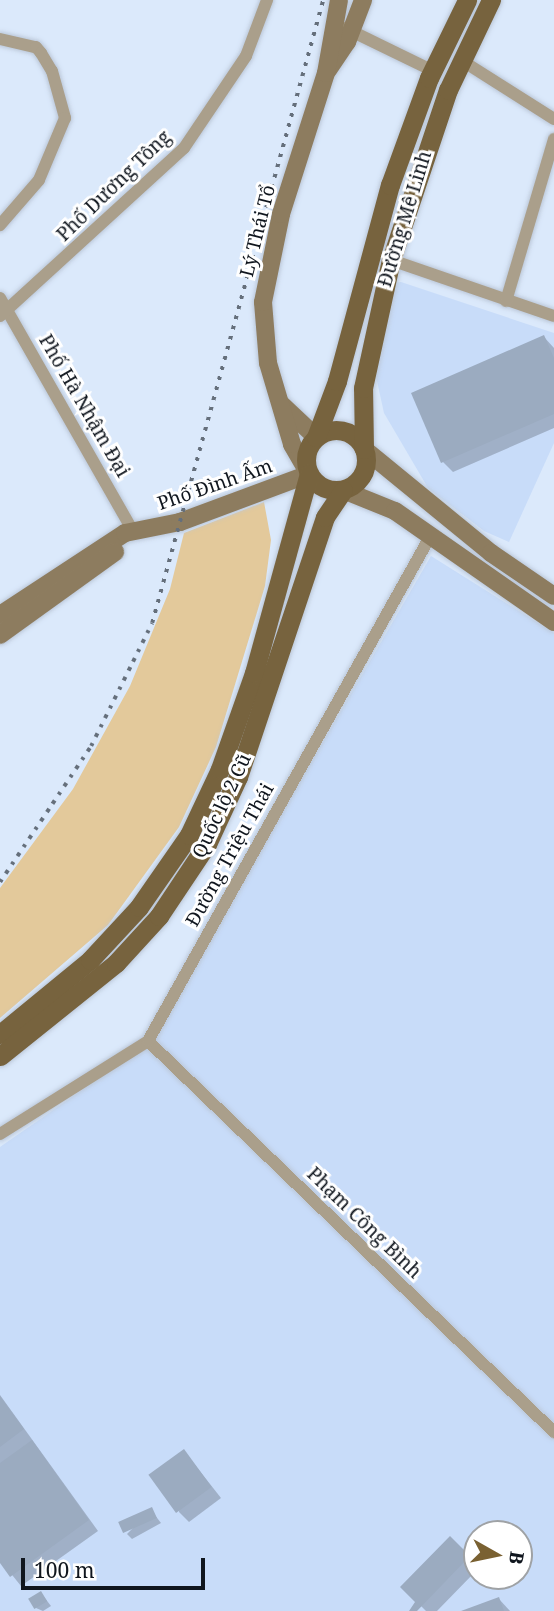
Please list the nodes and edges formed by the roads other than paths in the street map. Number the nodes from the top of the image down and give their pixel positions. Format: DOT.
graph roads {
  1 [pos="267,0"];
  2 [pos="339,0"];
  3 [pos="363,0"];
  4 [pos="467,0"];
  5 [pos="491,0"];
  6 [pos="333,22"];
  7 [pos="351,31"];
  8 [pos="0,40"];
  9 [pos="461,60"];
  10 [pos="433,71"];
  11 [pos="326,73"];
  12 [pos="554,119"];
  13 [pos="554,139"];
  14 [pos="0,225"];
  15 [pos="391,260"];
  16 [pos="506,301"];
  17 [pos="2,308"];
  18 [pos="554,316"];
  19 [pos="280,402"];
  20 [pos="316,437"];
  21 [pos="365,449"];
  22 [pos="309,474"];
  23 [pos="342,489"];
  24 [pos="134,533"];
  25 [pos="431,535"];
  26 [pos="554,596"];
  27 [pos="0,615"];
  28 [pos="554,622"];
  29 [pos="0,635"];
  30 [pos="0,1034"];
  31 [pos="148,1041"];
  32 [pos="0,1056"];
  33 [pos="0,1134"];
  34 [pos="554,1432"];
  1 -- 17 [label="street, Phố Dương Tông"];
  2 -- 6 [label="main road, Lý Thái Tổ"];
  3 -- 7 [label="main road, Lý Thái Tổ"];
  4 -- 10 [label="main road, Đường Mê Linh"];
  5 -- 9 [label="main road, Đường Mê Linh"];
  6 -- 7 [label="street"];
  6 -- 11 [label="main road, Lý Thái Tổ"];
  7 -- 10 [label="street"];
  7 -- 11 [label="main road, Lý Thái Tổ"];
  8 -- 14 [label="street"];
  9 -- 12 [label="street"];
  9 -- 15 [label="main road, Đường Mê Linh"];
  10 -- 20 [label="main road, Đường Mê Linh"];
  11 -- 19 [label="main road, Lý Thái Tổ"];
  13 -- 16 [label="street"];
  15 -- 16 [label="street"];
  15 -- 21 [label="main road, Đường Mê Linh"];
  16 -- 18 [label="street"];
  17 -- 24 [label="street, Phố Hà Nhậm Đại"];
  19 -- 20 [label="main road"];
  19 -- 22 [label="main road, Lý Thái Tổ"];
  20 -- 21 [label="main road"];
  20 -- 22 [label="main road"];
  21 -- 23 [label="main road"];
  21 -- 26 [label="main road"];
  22 -- 23 [label="main road"];
  22 -- 24 [label="main road, Phố Đình Ấm"];
  22 -- 30 [label="main road, Quốc lộ 2 Cũ"];
  23 -- 25 [label="main road"];
  23 -- 32 [label="main road, Quốc lộ 2 Cũ"];
  24 -- 27 [label="main road, Phố Đình Ấm"];
  24 -- 29 [label="main road"];
  25 -- 28 [label="main road"];
  25 -- 31 [label="street, Đường Triệu Thái"];
  31 -- 33 [label="street, Đường Triệu Thái"];
  31 -- 34 [label="street, Phạm Công Bình"];
}
